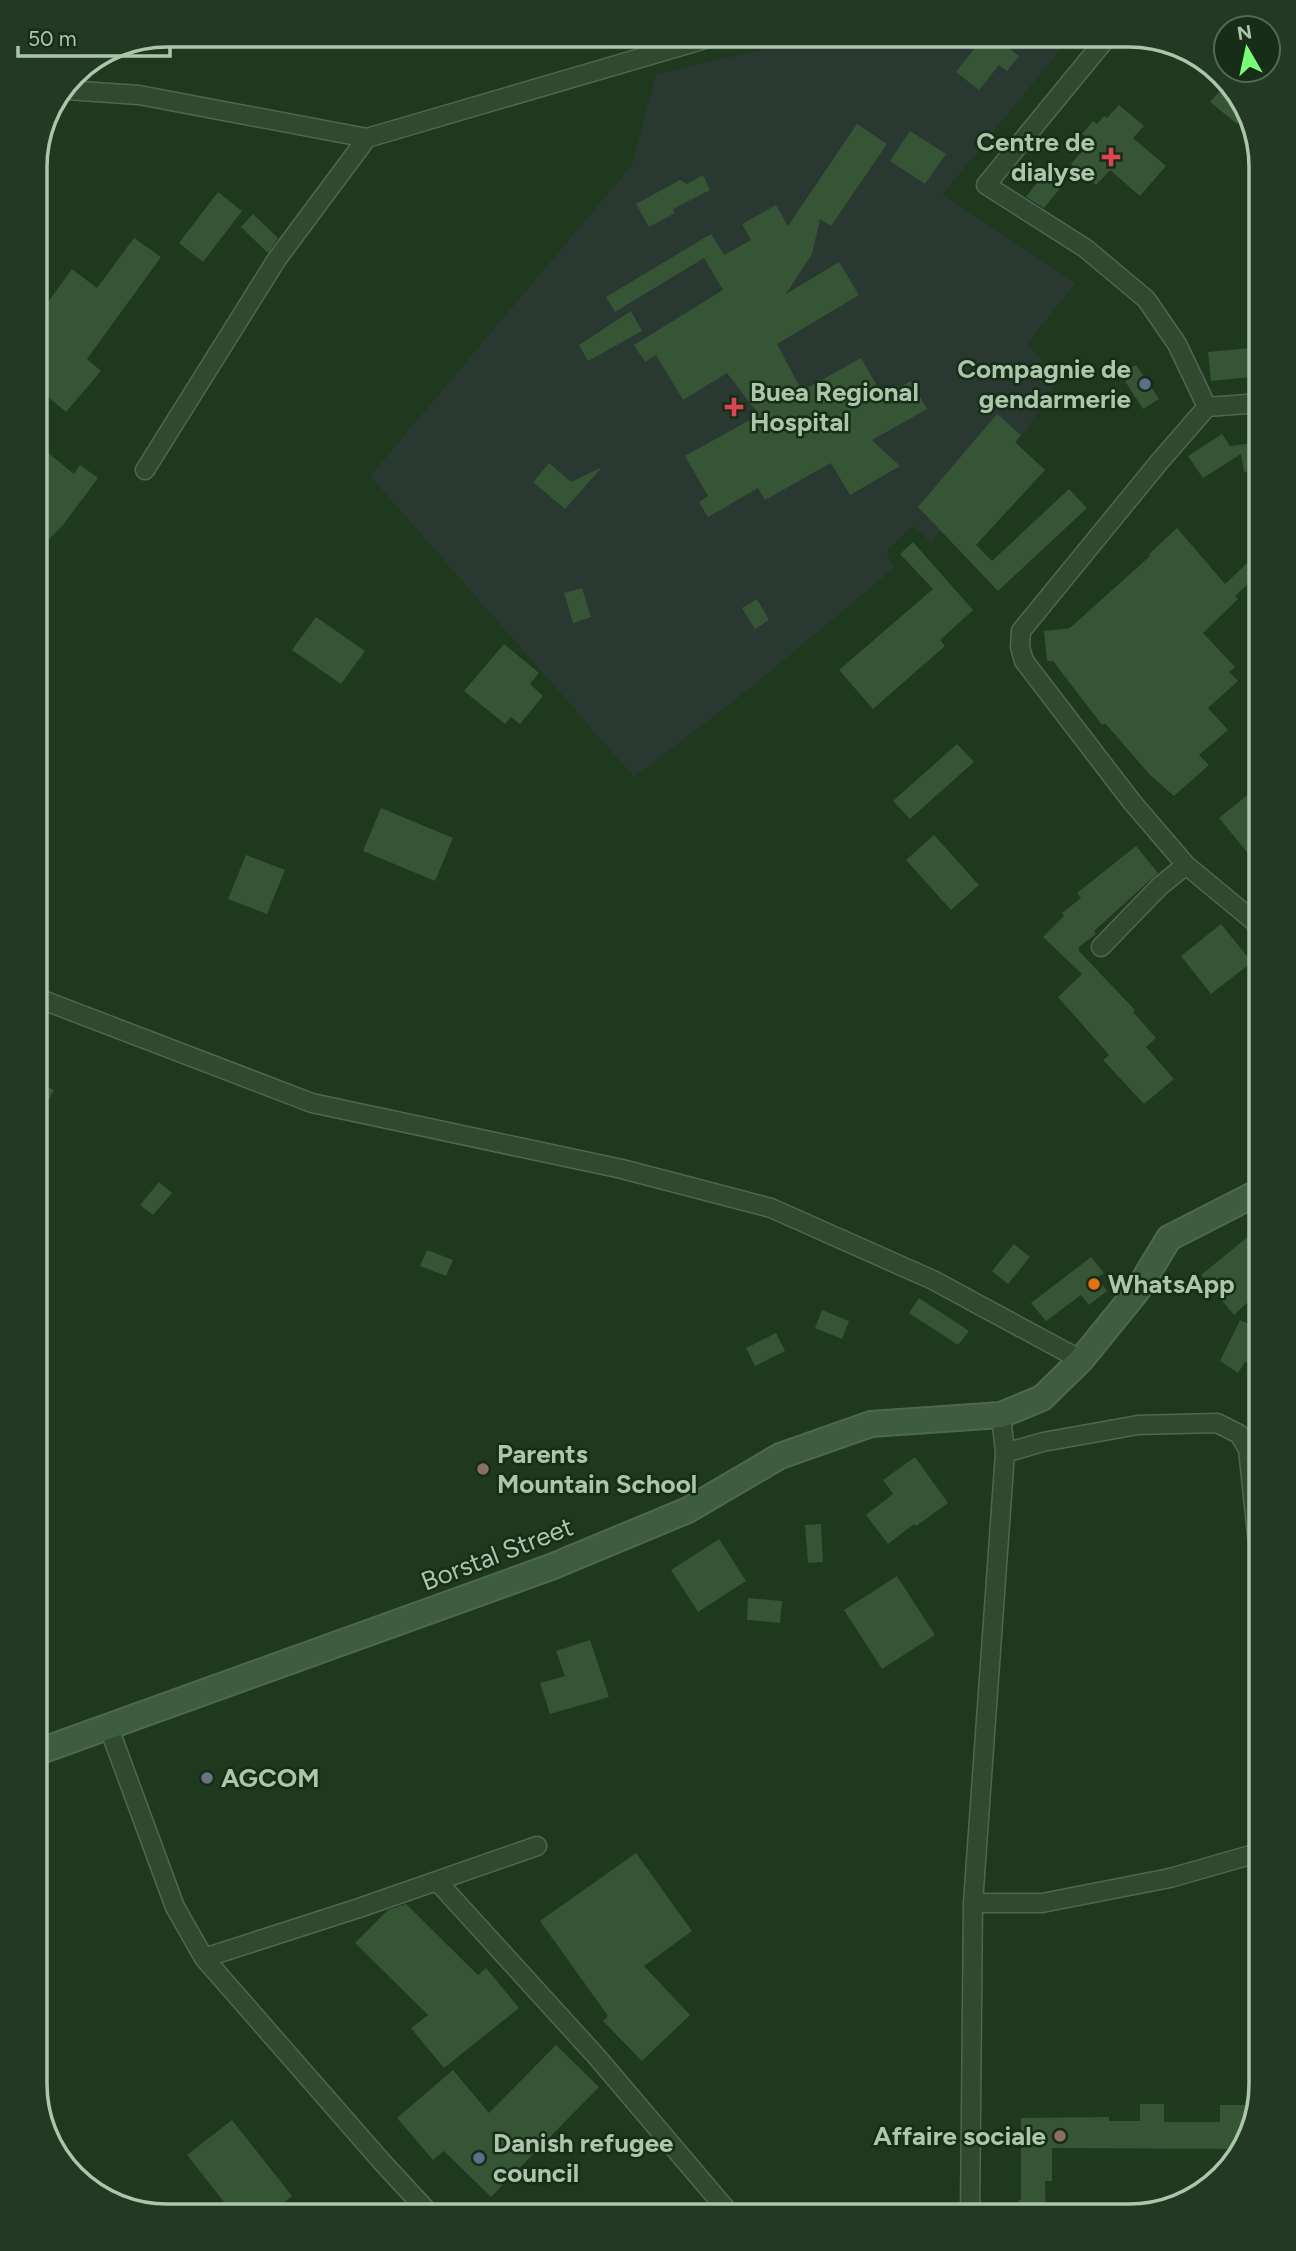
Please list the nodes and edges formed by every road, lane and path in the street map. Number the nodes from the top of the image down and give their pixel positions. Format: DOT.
graph roads {
  1 [pos="676,48"];
  2 [pos="1098,48"];
  3 [pos="75,91"];
  4 [pos="367,138"];
  5 [pos="1249,404"];
  6 [pos="1206,407"];
  7 [pos="145,470"];
  8 [pos="1186,865"];
  9 [pos="1249,917"];
  10 [pos="1101,947"];
  11 [pos="48,1002"];
  12 [pos="1249,1197"];
  13 [pos="1081,1360"];
  14 [pos="1001,1415"];
  15 [pos="1005,1453"];
  16 [pos="1249,1458"];
  17 [pos="109,1728"];
  18 [pos="47,1749"];
  19 [pos="537,1846"];
  20 [pos="1249,1855"];
  21 [pos="437,1881"];
  22 [pos="973,1903"];
  23 [pos="204,1958"];
  24 [pos="420,2203"];
  25 [pos="721,2204"];
  26 [pos="970,2204"];
  1 -- 4 [label="street"];
  2 -- 6 [label="street"];
  3 -- 4 [label="street"];
  4 -- 7 [label="street"];
  5 -- 6 [label="street"];
  6 -- 8 [label="street"];
  8 -- 9 [label="street"];
  8 -- 10 [label="street"];
  11 -- 13 [label="street"];
  12 -- 13 [label="street, Borstal Street"];
  13 -- 14 [label="street, Borstal Street"];
  14 -- 15 [label="street"];
  14 -- 17 [label="street, Borstal Street"];
  15 -- 16 [label="street"];
  15 -- 22 [label="street"];
  17 -- 18 [label="street, Borstal Street"];
  17 -- 23 [label="street"];
  19 -- 21 [label="street"];
  20 -- 22 [label="street"];
  21 -- 23 [label="street"];
  21 -- 25 [label="street"];
  22 -- 26 [label="street"];
  23 -- 24 [label="street"];
}
